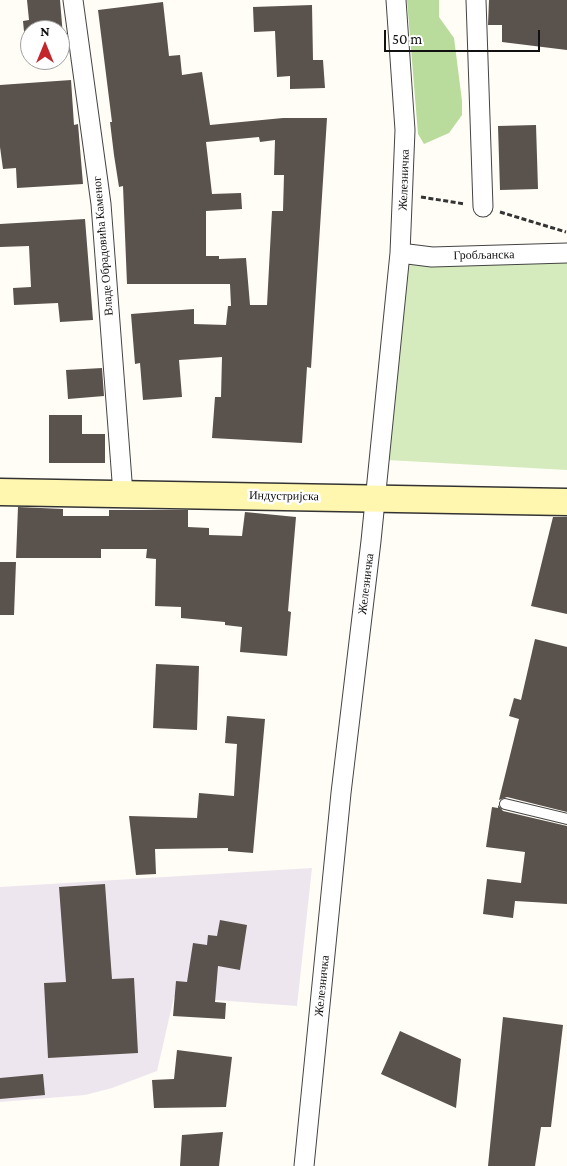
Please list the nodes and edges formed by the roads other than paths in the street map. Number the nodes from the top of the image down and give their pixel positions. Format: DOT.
graph roads {
  1 [pos="73,0"];
  2 [pos="396,0"];
  3 [pos="476,0"];
  4 [pos="483,207"];
  5 [pos="400,253"];
  6 [pos="567,253"];
  7 [pos="0,492"];
  8 [pos="123,494"];
  9 [pos="376,498"];
  10 [pos="567,502"];
  11 [pos="505,804"];
  12 [pos="567,819"];
  13 [pos="304,1166"];
  1 -- 8 [label="street, Владе Обрадовића Каменог"];
  2 -- 5 [label="street, Железничка"];
  3 -- 4 [label="street"];
  5 -- 6 [label="street, Гробљанска"];
  5 -- 9 [label="street, Железничка"];
  7 -- 8 [label="main road, Индустријска"];
  8 -- 9 [label="main road, Индустријска"];
  9 -- 10 [label="main road, Индустријска"];
  9 -- 13 [label="street, Железничка"];
  11 -- 12 [label="lane"];
}
